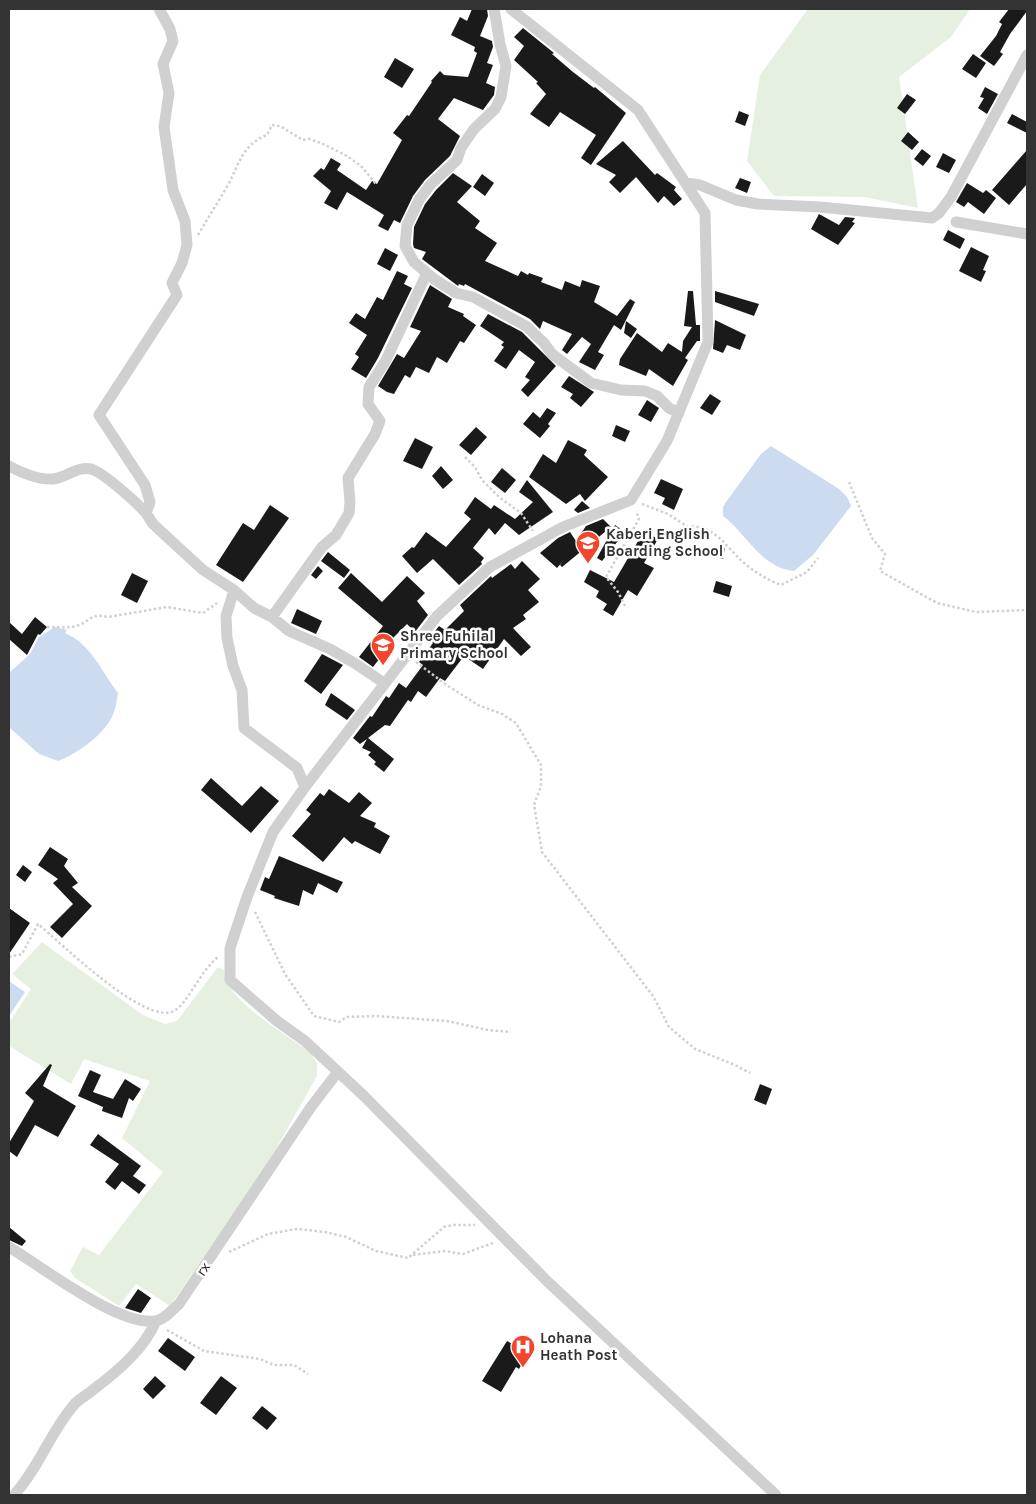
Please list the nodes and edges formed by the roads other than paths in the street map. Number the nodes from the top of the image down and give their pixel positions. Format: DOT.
graph roads {
  1 [pos="159,9"];
  2 [pos="494,9"];
  3 [pos="511,9"];
  4 [pos="1027,55"];
  5 [pos="686,183"];
  6 [pos="956,222"];
  7 [pos="1027,234"];
  8 [pos="427,273"];
  9 [pos="679,413"];
  10 [pos="9,466"];
  11 [pos="146,513"];
  12 [pos="234,590"];
  13 [pos="272,617"];
  14 [pos="384,683"];
  15 [pos="306,787"];
  16 [pos="337,1073"];
  17 [pos="9,1247"];
  18 [pos="156,1321"];
  19 [pos="14,1495"];
  20 [pos="776,1495"];
  1 -- 11 [label="street"];
  2 -- 8 [label="street"];
  3 -- 5 [label="street"];
  4 -- 5 [label="street"];
  5 -- 9 [label="street"];
  6 -- 7 [label="street"];
  8 -- 9 [label="street"];
  8 -- 13 [label="street"];
  9 -- 14 [label="street"];
  10 -- 11 [label="street"];
  11 -- 12 [label="street"];
  12 -- 13 [label="street"];
  12 -- 15 [label="street"];
  13 -- 14 [label="street"];
  14 -- 15 [label="street"];
  15 -- 16 [label="street"];
  16 -- 18 [label="street, rx"];
  16 -- 20 [label="street"];
  17 -- 18 [label="street"];
  18 -- 19 [label="street"];
}
